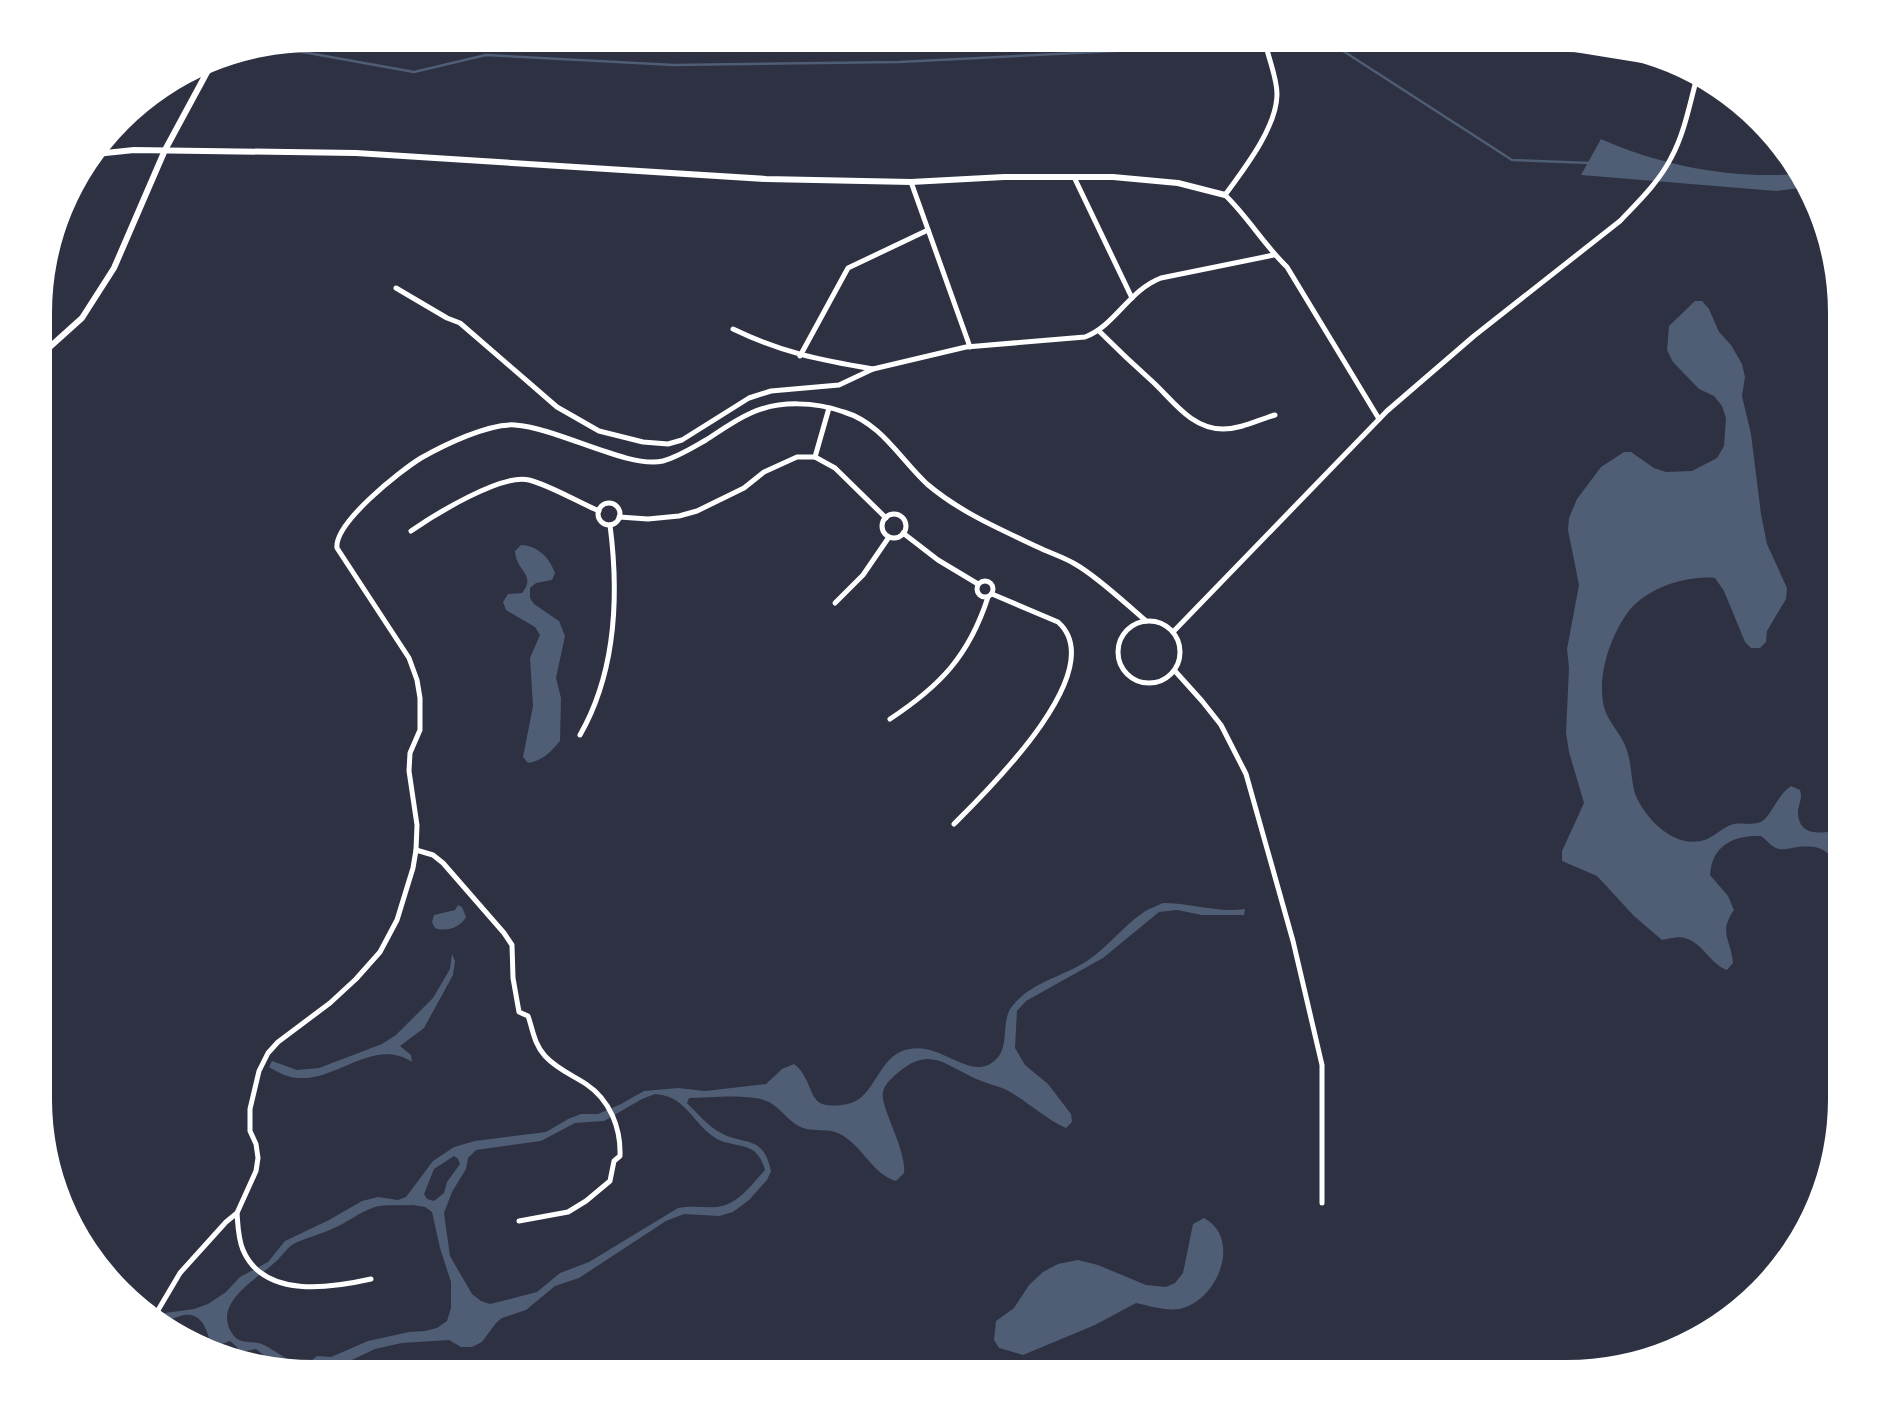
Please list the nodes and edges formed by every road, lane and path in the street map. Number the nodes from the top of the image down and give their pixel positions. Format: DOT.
graph roads {
  1 [pos="1268,52"];
  2 [pos="205,76"];
  3 [pos="1694,86"];
  4 [pos="165,150"];
  5 [pos="109,153"];
  6 [pos="1074,177"];
  7 [pos="911,182"];
  8 [pos="1225,195"];
  9 [pos="928,230"];
  10 [pos="1274,255"];
  11 [pos="396,288"];
  12 [pos="1132,298"];
  13 [pos="733,329"];
  14 [pos="1099,331"];
  15 [pos="52,346"];
  16 [pos="970,347"];
  17 [pos="800,356"];
  18 [pos="873,369"];
  19 [pos="829,408"];
  20 [pos="1275,415"];
  21 [pos="1379,419"];
  22 [pos="815,457"];
  23 [pos="598,511"];
  24 [pos="619,517"];
  25 [pos="886,517"];
  26 [pos="610,525"];
  27 [pos="411,531"];
  28 [pos="903,533"];
  29 [pos="889,537"];
  30 [pos="978,584"];
  31 [pos="990,595"];
  32 [pos="835,603"];
  33 [pos="1146,621"];
  34 [pos="1173,632"];
  35 [pos="1175,671"];
  36 [pos="890,719"];
  37 [pos="580,735"];
  38 [pos="954,824"];
  39 [pos="416,850"];
  40 [pos="1322,1203"];
  41 [pos="237,1213"];
  42 [pos="519,1221"];
  43 [pos="371,1279"];
  44 [pos="159,1308"];
  1 -- 8 [label="street"];
  2 -- 4 [label="street"];
  3 -- 21 [label="street"];
  4 -- 5 [label="street"];
  4 -- 7 [label="street"];
  4 -- 15 [label="street"];
  6 -- 7 [label="street"];
  6 -- 8 [label="street"];
  6 -- 12 [label="street"];
  7 -- 9 [label="street"];
  8 -- 10 [label="street"];
  9 -- 16 [label="street"];
  9 -- 17 [label="street"];
  10 -- 12 [label="street"];
  10 -- 21 [label="street"];
  11 -- 18 [label="street"];
  12 -- 14 [label="street"];
  13 -- 17 [label="street"];
  14 -- 16 [label="street"];
  14 -- 20 [label="street"];
  16 -- 18 [label="street"];
  17 -- 18 [label="street"];
  19 -- 22 [label="street"];
  19 -- 33 [label="street"];
  19 -- 39 [label="street"];
  21 -- 34 [label="street"];
  22 -- 24 [label="street"];
  22 -- 25 [label="street"];
  23 -- 24 [label="street"];
  23 -- 26 [label="street"];
  23 -- 27 [label="street"];
  24 -- 26 [label="street"];
  25 -- 28 [label="street"];
  25 -- 29 [label="street"];
  26 -- 37 [label="street"];
  28 -- 29 [label="street"];
  28 -- 30 [label="street"];
  29 -- 32 [label="street"];
  30 -- 31 [label="street"];
  30 -- 31 [label="street"];
  31 -- 36 [label="street"];
  31 -- 38 [label="street"];
  33 -- 34 [label="street"];
  33 -- 35 [label="street"];
  34 -- 35 [label="street"];
  35 -- 40 [label="street"];
  39 -- 41 [label="street"];
  39 -- 42 [label="street"];
  41 -- 43 [label="street"];
  41 -- 44 [label="street"];
}
